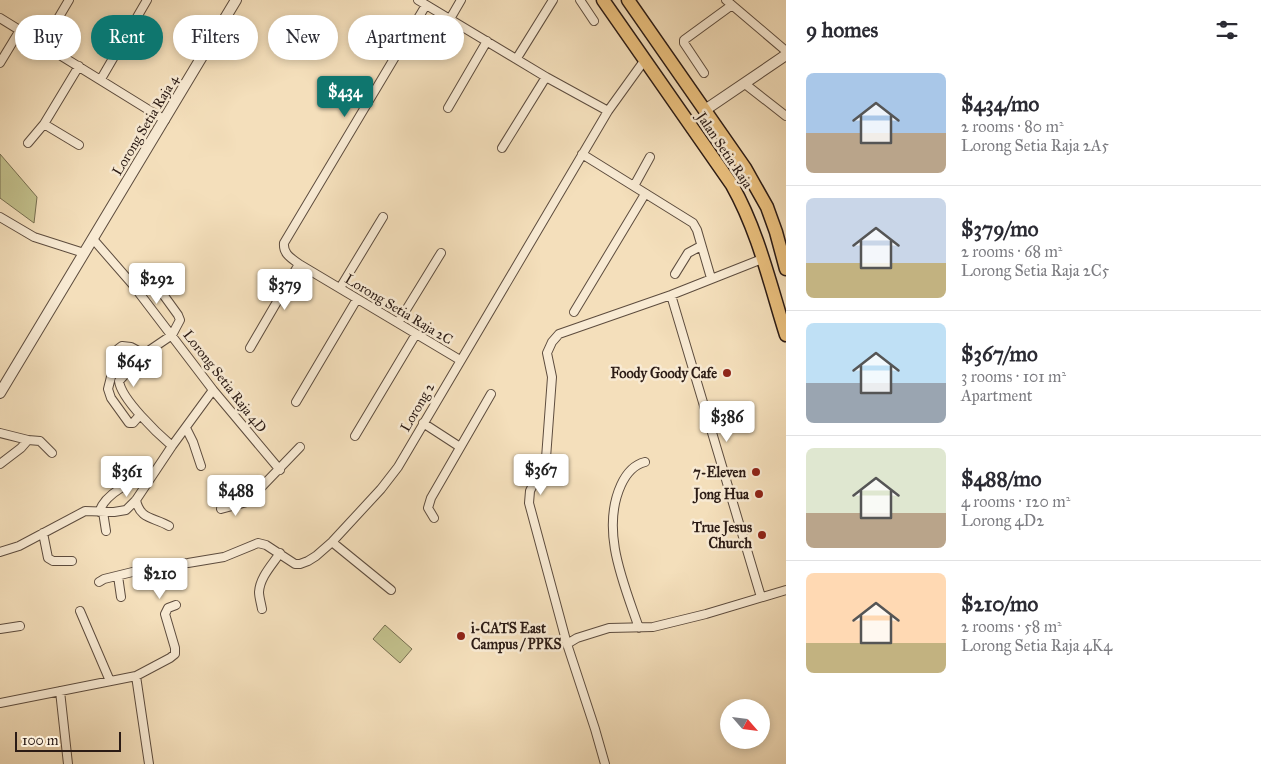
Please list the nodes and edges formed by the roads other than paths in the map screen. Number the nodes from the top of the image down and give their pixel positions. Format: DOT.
graph roads {
  1 [pos="69,0"];
  2 [pos="147,0"];
  3 [pos="236,0"];
  4 [pos="418,0"];
  5 [pos="461,0"];
  6 [pos="553,0"];
  7 [pos="580,0"];
  8 [pos="603,0"];
  9 [pos="627,0"];
  10 [pos="729,2"];
  11 [pos="426,4"];
  12 [pos="60,15"];
  13 [pos="444,15"];
  14 [pos="452,15"];
  15 [pos="0,18"];
  16 [pos="594,20"];
  17 [pos="15,27"];
  18 [pos="464,27"];
  19 [pos="15,38"];
  20 [pos="487,41"];
  21 [pos="786,51"];
  22 [pos="786,55"];
  23 [pos="517,58"];
  24 [pos="69,60"];
  25 [pos="644,61"];
  26 [pos="0,63"];
  27 [pos="79,66"];
  28 [pos="704,73"];
  29 [pos="546,76"];
  30 [pos="101,79"];
  31 [pos="745,84"];
  32 [pos="448,108"];
  33 [pos="705,110"];
  34 [pos="608,111"];
  35 [pos="786,116"];
  36 [pos="165,120"];
  37 [pos="44,124"];
  38 [pos="723,134"];
  39 [pos="28,143"];
  40 [pos="79,145"];
  41 [pos="502,148"];
  42 [pos="582,154"];
  43 [pos="650,158"];
  44 [pos="634,186"];
  45 [pos="645,194"];
  46 [pos="383,218"];
  47 [pos="2,219"];
  48 [pos="749,219"];
  49 [pos="0,229"];
  50 [pos="93,239"];
  51 [pos="701,246"];
  52 [pos="84,253"];
  53 [pos="441,253"];
  54 [pos="762,259"];
  55 [pos="299,264"];
  56 [pos="786,269"];
  57 [pos="675,274"];
  58 [pos="711,278"];
  59 [pos="133,285"];
  60 [pos="340,288"];
  61 [pos="671,295"];
  62 [pos="357,299"];
  63 [pos="574,312"];
  64 [pos="398,323"];
  65 [pos="416,334"];
  66 [pos="172,335"];
  67 [pos="786,335"];
  68 [pos="250,348"];
  69 [pos="144,354"];
  70 [pos="460,360"];
  71 [pos="214,390"];
  72 [pos="0,393"];
  73 [pos="491,394"];
  74 [pos="296,402"];
  75 [pos="140,415"];
  76 [pos="423,423"];
  77 [pos="186,428"];
  78 [pos="0,433"];
  79 [pos="355,436"];
  80 [pos="28,440"];
  81 [pos="172,446"];
  82 [pos="300,447"];
  83 [pos="460,447"];
  84 [pos="52,453"];
  85 [pos="645,462"];
  86 [pos="0,464"];
  87 [pos="201,466"];
  88 [pos="280,470"];
  89 [pos="150,478"];
  90 [pos="136,500"];
  91 [pos="221,509"];
  92 [pos="101,512"];
  93 [pos="434,518"];
  94 [pos="169,526"];
  95 [pos="106,531"];
  96 [pos="43,533"];
  97 [pos="332,542"];
  98 [pos="0,552"];
  99 [pos="280,552"];
  100 [pos="72,561"];
  101 [pos="118,576"];
  102 [pos="99,582"];
  103 [pos="391,590"];
  104 [pos="786,590"];
  105 [pos="121,597"];
  106 [pos="760,597"];
  107 [pos="176,605"];
  108 [pos="262,608"];
  109 [pos="80,611"];
  110 [pos="20,626"];
  111 [pos="639,628"];
  112 [pos="0,629"];
  113 [pos="565,635"];
  114 [pos="577,638"];
  115 [pos="567,644"];
  116 [pos="136,676"];
  117 [pos="110,681"];
  118 [pos="60,691"];
  119 [pos="0,703"];
  120 [pos="68,764"];
  121 [pos="149,764"];
  122 [pos="605,764"];
  1 -- 12 [label="street"];
  2 -- 30 [label="street"];
  3 -- 36 [label="street, Lorong Setia Raja 4"];
  4 -- 11 [label="street"];
  5 -- 14 [label="street"];
  6 -- 23 [label="street"];
  7 -- 16 [label="street"];
  8 -- 25 [label="main road, Jalan Setia Raja"];
  9 -- 25 [label="main road"];
  9 -- 33 [label="main road, Jalan Setia Raja"];
  10 -- 21 [label="street"];
  10 -- 28 [label="street"];
  11 -- 13 [label="street"];
  11 -- 55 [label="street, Lorong Setia Raja 2C"];
  15 -- 17 [label="street"];
  18 -- 20 [label="street"];
  19 -- 26 [label="street"];
  20 -- 23 [label="street"];
  20 -- 32 [label="street"];
  22 -- 31 [label="street"];
  23 -- 29 [label="street"];
  24 -- 27 [label="street"];
  25 -- 34 [label="street, Lorong 2"];
  25 -- 48 [label="main road, Jalan Setia Raja"];
  27 -- 30 [label="street"];
  27 -- 37 [label="street"];
  29 -- 34 [label="street"];
  29 -- 41 [label="street"];
  30 -- 36 [label="street"];
  31 -- 33 [label="street"];
  31 -- 35 [label="street"];
  33 -- 38 [label="main road, Jalan Setia Raja"];
  33 -- 48 [label="main road"];
  34 -- 42 [label="street, Lorong 2"];
  36 -- 50 [label="street, Lorong Setia Raja 4"];
  37 -- 39 [label="street"];
  37 -- 40 [label="street"];
  38 -- 54 [label="main road"];
  38 -- 56 [label="main road, Jalan Setia Raja"];
  42 -- 44 [label="street"];
  42 -- 70 [label="street, Lorong 2"];
  43 -- 44 [label="street"];
  44 -- 45 [label="street"];
  45 -- 51 [label="street"];
  45 -- 63 [label="street"];
  46 -- 60 [label="street"];
  47 -- 49 [label="street"];
  47 -- 52 [label="street"];
  48 -- 54 [label="main road, Jalan Setia Raja"];
  50 -- 52 [label="street, Lorong Setia Raja 4"];
  50 -- 59 [label="street, Lorong Setia Raja 4D"];
  51 -- 57 [label="street"];
  51 -- 58 [label="street"];
  52 -- 72 [label="street, Lorong Setia Raja 4"];
  53 -- 64 [label="street"];
  54 -- 58 [label="street"];
  54 -- 67 [label="main road, Jalan Setia Raja"];
  55 -- 60 [label="street, Lorong Setia Raja 2C"];
  55 -- 68 [label="street"];
  58 -- 61 [label="street"];
  59 -- 66 [label="street, Lorong Setia Raja 4D"];
  59 -- 66 [label="street"];
  60 -- 62 [label="street, Lorong Setia Raja 2C"];
  61 -- 106 [label="street"];
  61 -- 113 [label="street"];
  62 -- 64 [label="street, Lorong Setia Raja 2C"];
  62 -- 74 [label="street"];
  64 -- 65 [label="street, Lorong Setia Raja 2C"];
  65 -- 70 [label="street, Lorong Setia Raja 2C"];
  65 -- 79 [label="street"];
  66 -- 69 [label="street"];
  66 -- 71 [label="street, Lorong Setia Raja 4D"];
  69 -- 75 [label="street"];
  69 -- 75 [label="street"];
  70 -- 76 [label="street, Lorong 2"];
  71 -- 77 [label="street"];
  71 -- 88 [label="street, Lorong Setia Raja 4D"];
  73 -- 83 [label="street"];
  75 -- 81 [label="street"];
  76 -- 83 [label="street"];
  76 -- 97 [label="street, Lorong 2"];
  77 -- 81 [label="street"];
  77 -- 87 [label="street"];
  78 -- 80 [label="street"];
  80 -- 84 [label="street"];
  80 -- 86 [label="street"];
  81 -- 89 [label="street"];
  82 -- 88 [label="street"];
  83 -- 93 [label="street"];
  85 -- 111 [label="street"];
  88 -- 91 [label="street"];
  89 -- 90 [label="street"];
  89 -- 92 [label="street"];
  90 -- 92 [label="street"];
  90 -- 94 [label="street"];
  92 -- 95 [label="street"];
  92 -- 96 [label="street"];
  96 -- 98 [label="street"];
  96 -- 100 [label="street"];
  97 -- 99 [label="street, Lorong 2"];
  97 -- 103 [label="street"];
  99 -- 101 [label="street, Lorong 2"];
  99 -- 108 [label="street"];
  101 -- 102 [label="street, Lorong 2"];
  101 -- 105 [label="street"];
  104 -- 106 [label="street"];
  106 -- 111 [label="street"];
  107 -- 116 [label="street"];
  109 -- 117 [label="street"];
  110 -- 112 [label="street"];
  111 -- 114 [label="street"];
  113 -- 114 [label="street"];
  113 -- 115 [label="street"];
  114 -- 115 [label="street"];
  115 -- 122 [label="street"];
  116 -- 117 [label="street"];
  116 -- 121 [label="street"];
  117 -- 118 [label="street"];
  118 -- 119 [label="street"];
  118 -- 120 [label="street"];
}
